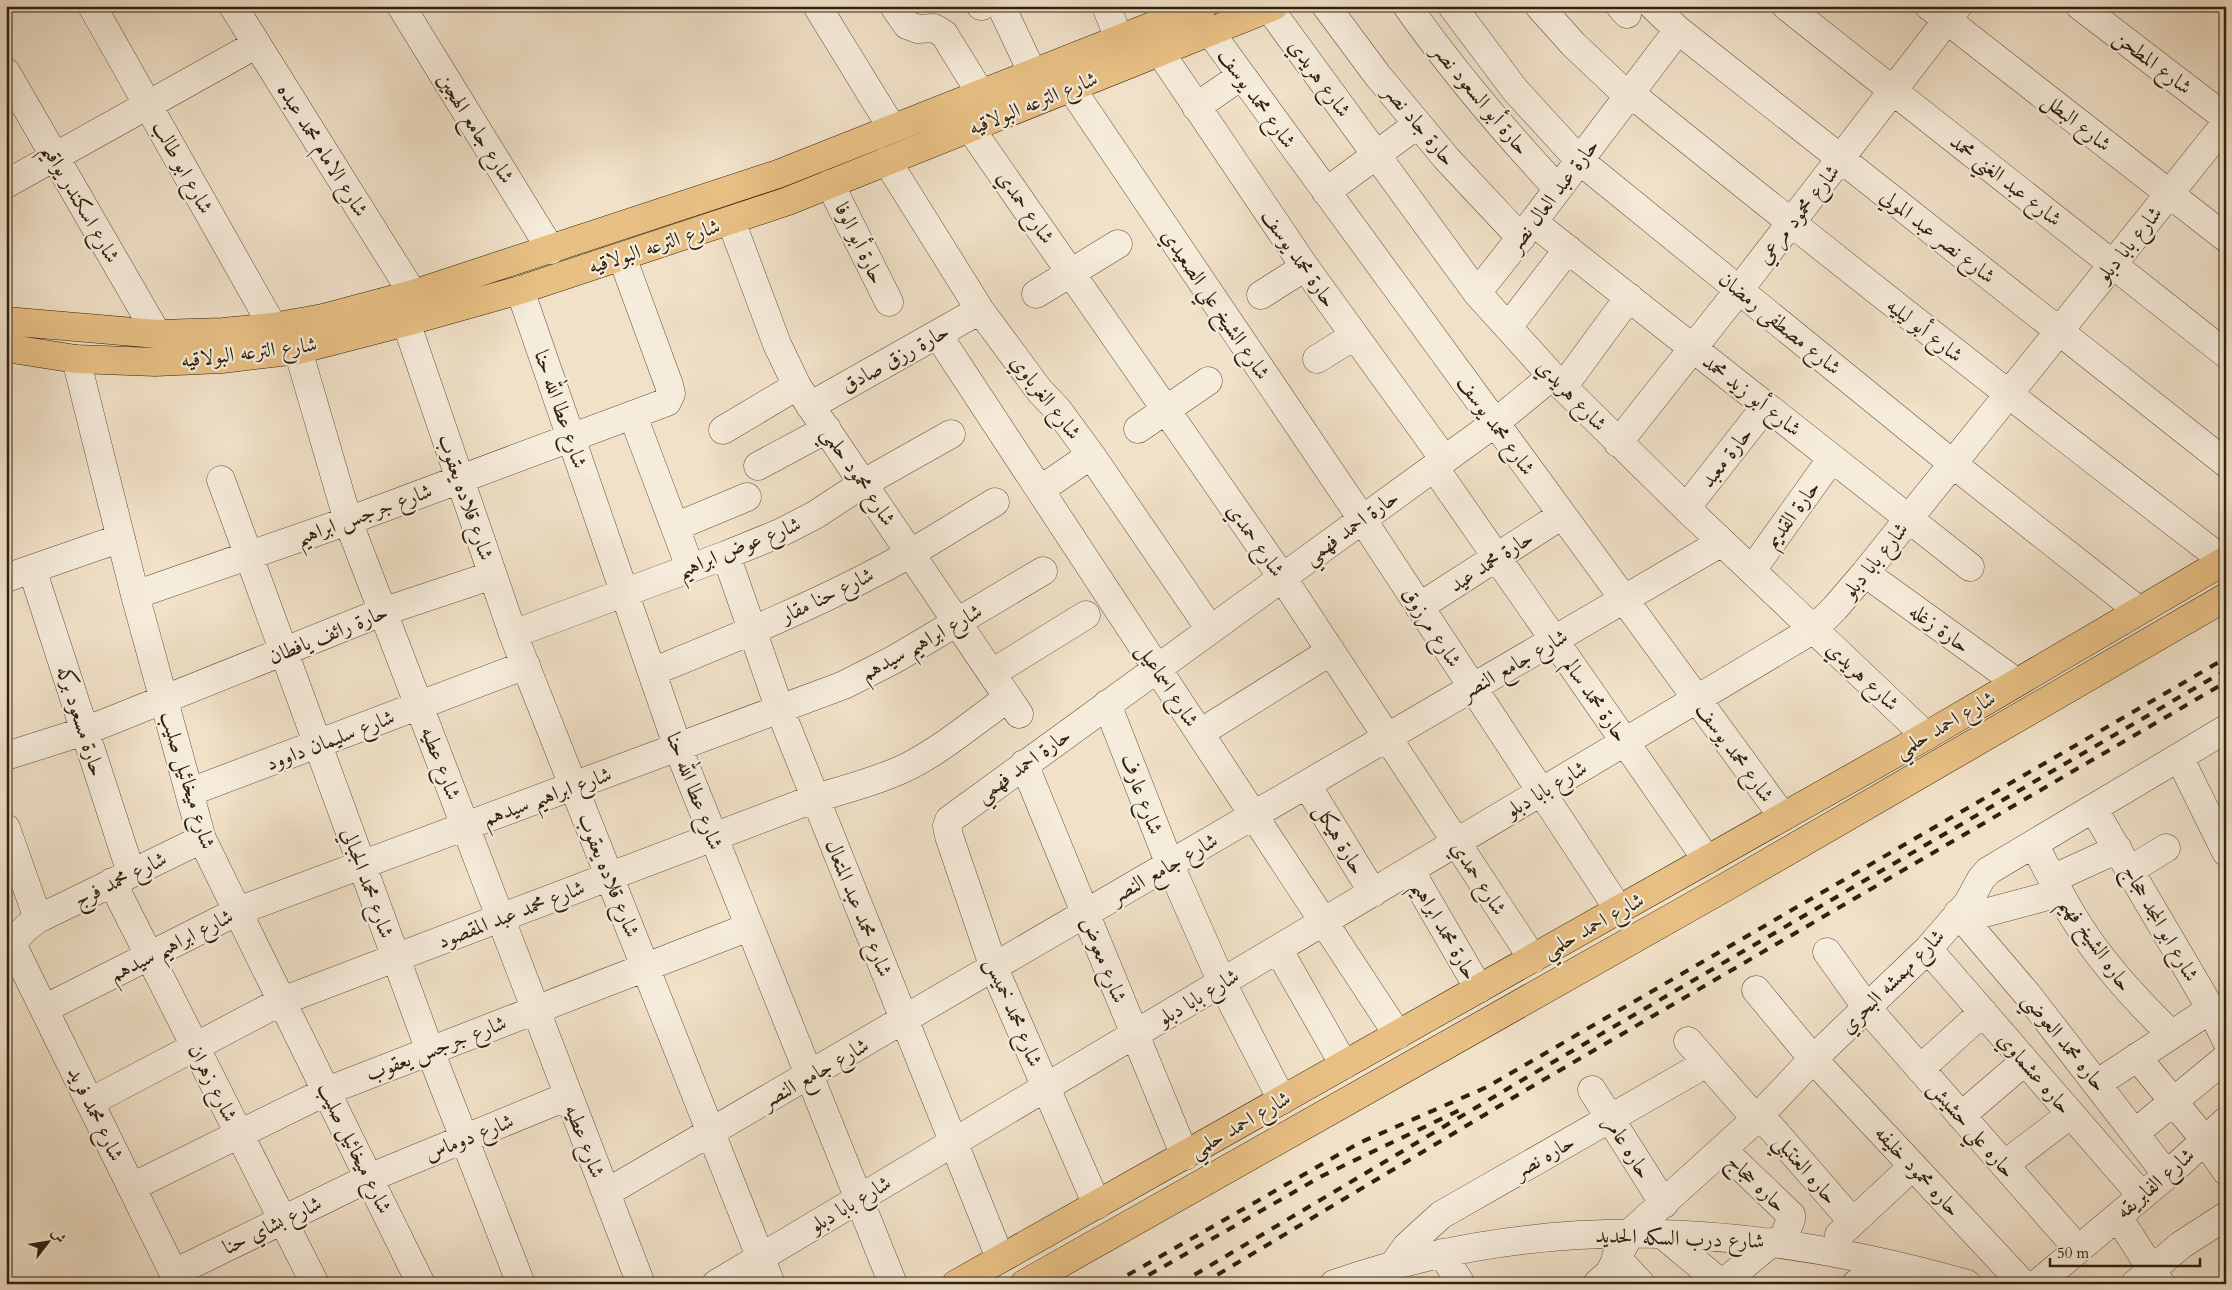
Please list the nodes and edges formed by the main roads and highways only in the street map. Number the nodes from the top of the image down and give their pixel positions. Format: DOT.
graph roads {
  1 [pos="1271,7"];
  2 [pos="1196,8"];
  3 [pos="778,174"];
  4 [pos="788,201"];
  5 [pos="6,321"];
  6 [pos="6,348"];
  7 [pos="2225,561"];
  8 [pos="2226,597"];
  9 [pos="956,1284"];
  10 [pos="1024,1284"];
  1 -- 4 [label="main road, شارع الترعه البولاقيه"];
  2 -- 3 [label="main road, شارع الترعه البولاقيه"];
  3 -- 4 [label="main road"];
  3 -- 5 [label="main road, شارع الترعه البولاقيه"];
  4 -- 6 [label="main road, شارع الترعه البولاقيه"];
  7 -- 9 [label="main road, شارع احمد حلمي"];
  8 -- 10 [label="main road, شارع احمد حلمي"];
}
